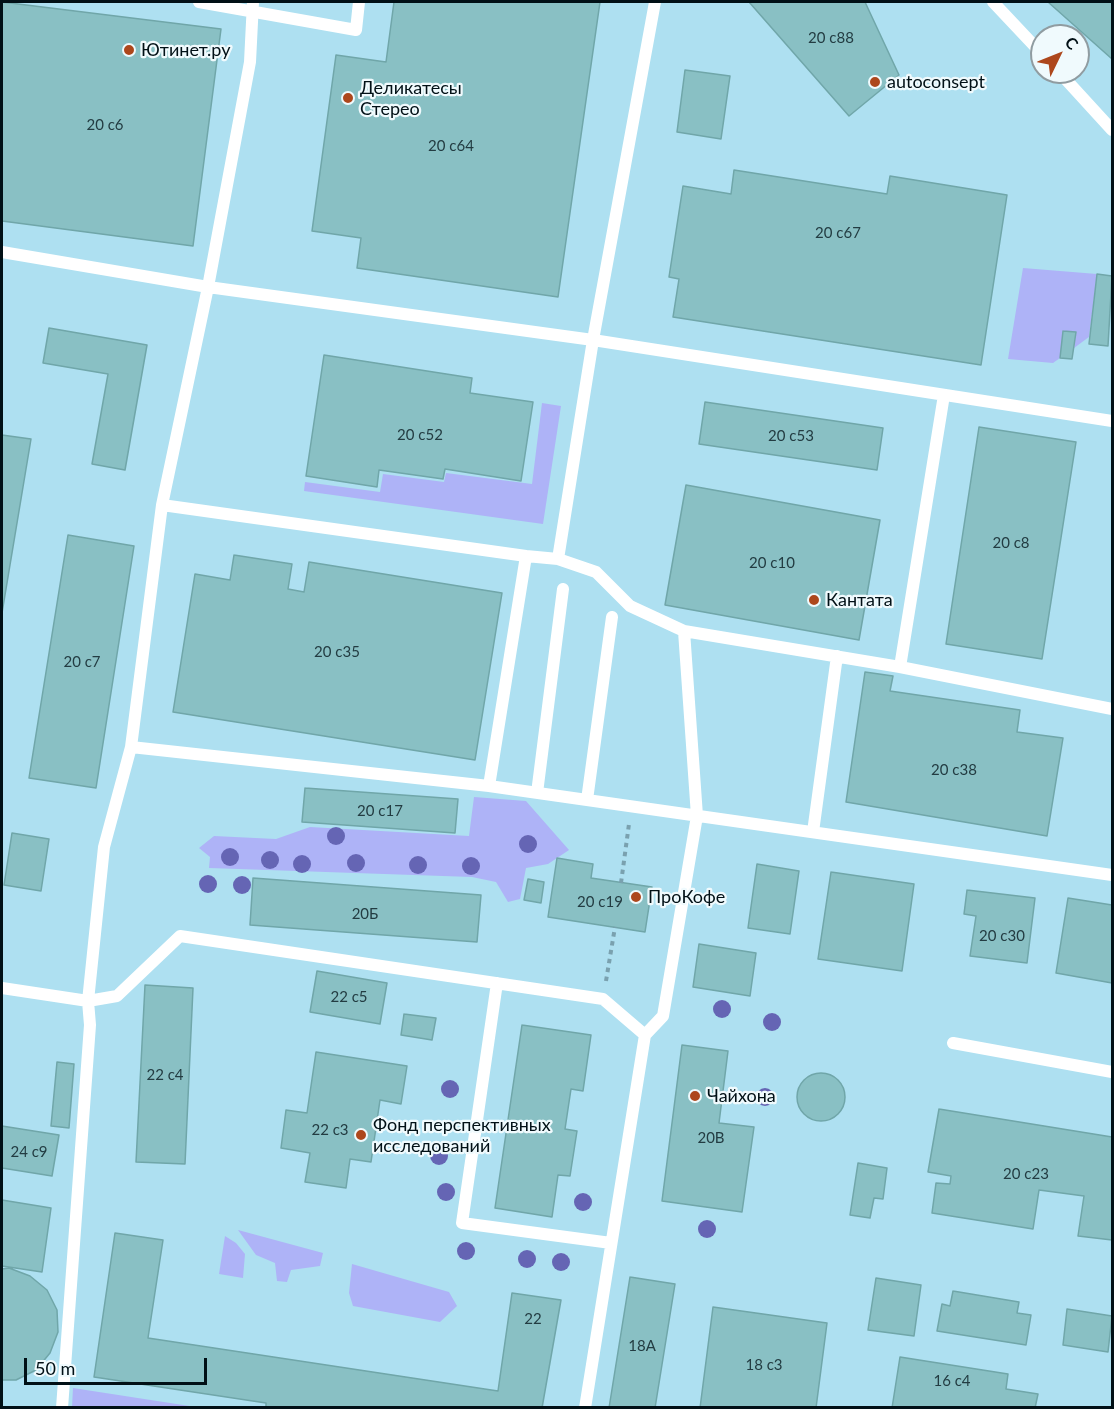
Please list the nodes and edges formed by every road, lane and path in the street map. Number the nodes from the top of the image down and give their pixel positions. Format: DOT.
graph roads {
  1 [pos="199,2"];
  2 [pos="359,2"];
  3 [pos="656,2"];
  4 [pos="993,2"];
  5 [pos="252,7"];
  6 [pos="1030,41"];
  7 [pos="1070,84"];
  8 [pos="1113,130"];
  9 [pos="2,252"];
  10 [pos="208,287"];
  11 [pos="593,340"];
  12 [pos="944,395"];
  13 [pos="1113,421"];
  14 [pos="162,505"];
  15 [pos="525,556"];
  16 [pos="558,559"];
  17 [pos="563,589"];
  18 [pos="612,617"];
  19 [pos="684,631"];
  20 [pos="837,656"];
  21 [pos="900,667"];
  22 [pos="1113,709"];
  23 [pos="131,747"];
  24 [pos="489,786"];
  25 [pos="537,793"];
  26 [pos="586,800"];
  27 [pos="631,806"];
  28 [pos="697,816"];
  29 [pos="813,832"];
  30 [pos="1113,876"];
  31 [pos="621,883"];
  32 [pos="615,927"];
  33 [pos="497,983"];
  34 [pos="2,988"];
  35 [pos="603,999"];
  36 [pos="88,1001"];
  37 [pos="645,1035"];
  38 [pos="953,1043"];
  39 [pos="1113,1072"];
  40 [pos="611,1243"];
  41 [pos="62,1407"];
  42 [pos="585,1407"];
  1 -- 5 [label="lane"];
  2 -- 5 [label="lane"];
  3 -- 11 [label="lane"];
  4 -- 6 [label="lane"];
  5 -- 10 [label="lane"];
  7 -- 8 [label="lane"];
  9 -- 10 [label="lane"];
  10 -- 11 [label="lane"];
  10 -- 14 [label="lane"];
  11 -- 12 [label="lane"];
  11 -- 16 [label="lane"];
  12 -- 13 [label="lane"];
  12 -- 21 [label="lane"];
  14 -- 15 [label="lane"];
  14 -- 23 [label="lane"];
  15 -- 16 [label="lane"];
  15 -- 24 [label="lane"];
  16 -- 19 [label="lane"];
  17 -- 25 [label="lane"];
  18 -- 26 [label="lane"];
  19 -- 20 [label="lane"];
  19 -- 28 [label="lane"];
  20 -- 21 [label="lane"];
  20 -- 29 [label="lane"];
  21 -- 22 [label="lane"];
  23 -- 24 [label="lane"];
  23 -- 36 [label="lane"];
  24 -- 25 [label="lane"];
  25 -- 26 [label="lane"];
  26 -- 27 [label="lane"];
  27 -- 28 [label="lane"];
  27 -- 31 [label="path"];
  28 -- 29 [label="lane"];
  28 -- 37 [label="lane"];
  29 -- 30 [label="lane"];
  32 -- 35 [label="path"];
  33 -- 35 [label="lane"];
  33 -- 36 [label="lane"];
  33 -- 40 [label="lane"];
  34 -- 36 [label="lane"];
  35 -- 37 [label="lane"];
  36 -- 41 [label="lane"];
  37 -- 40 [label="lane"];
  38 -- 39 [label="lane"];
  40 -- 42 [label="lane"];
}
